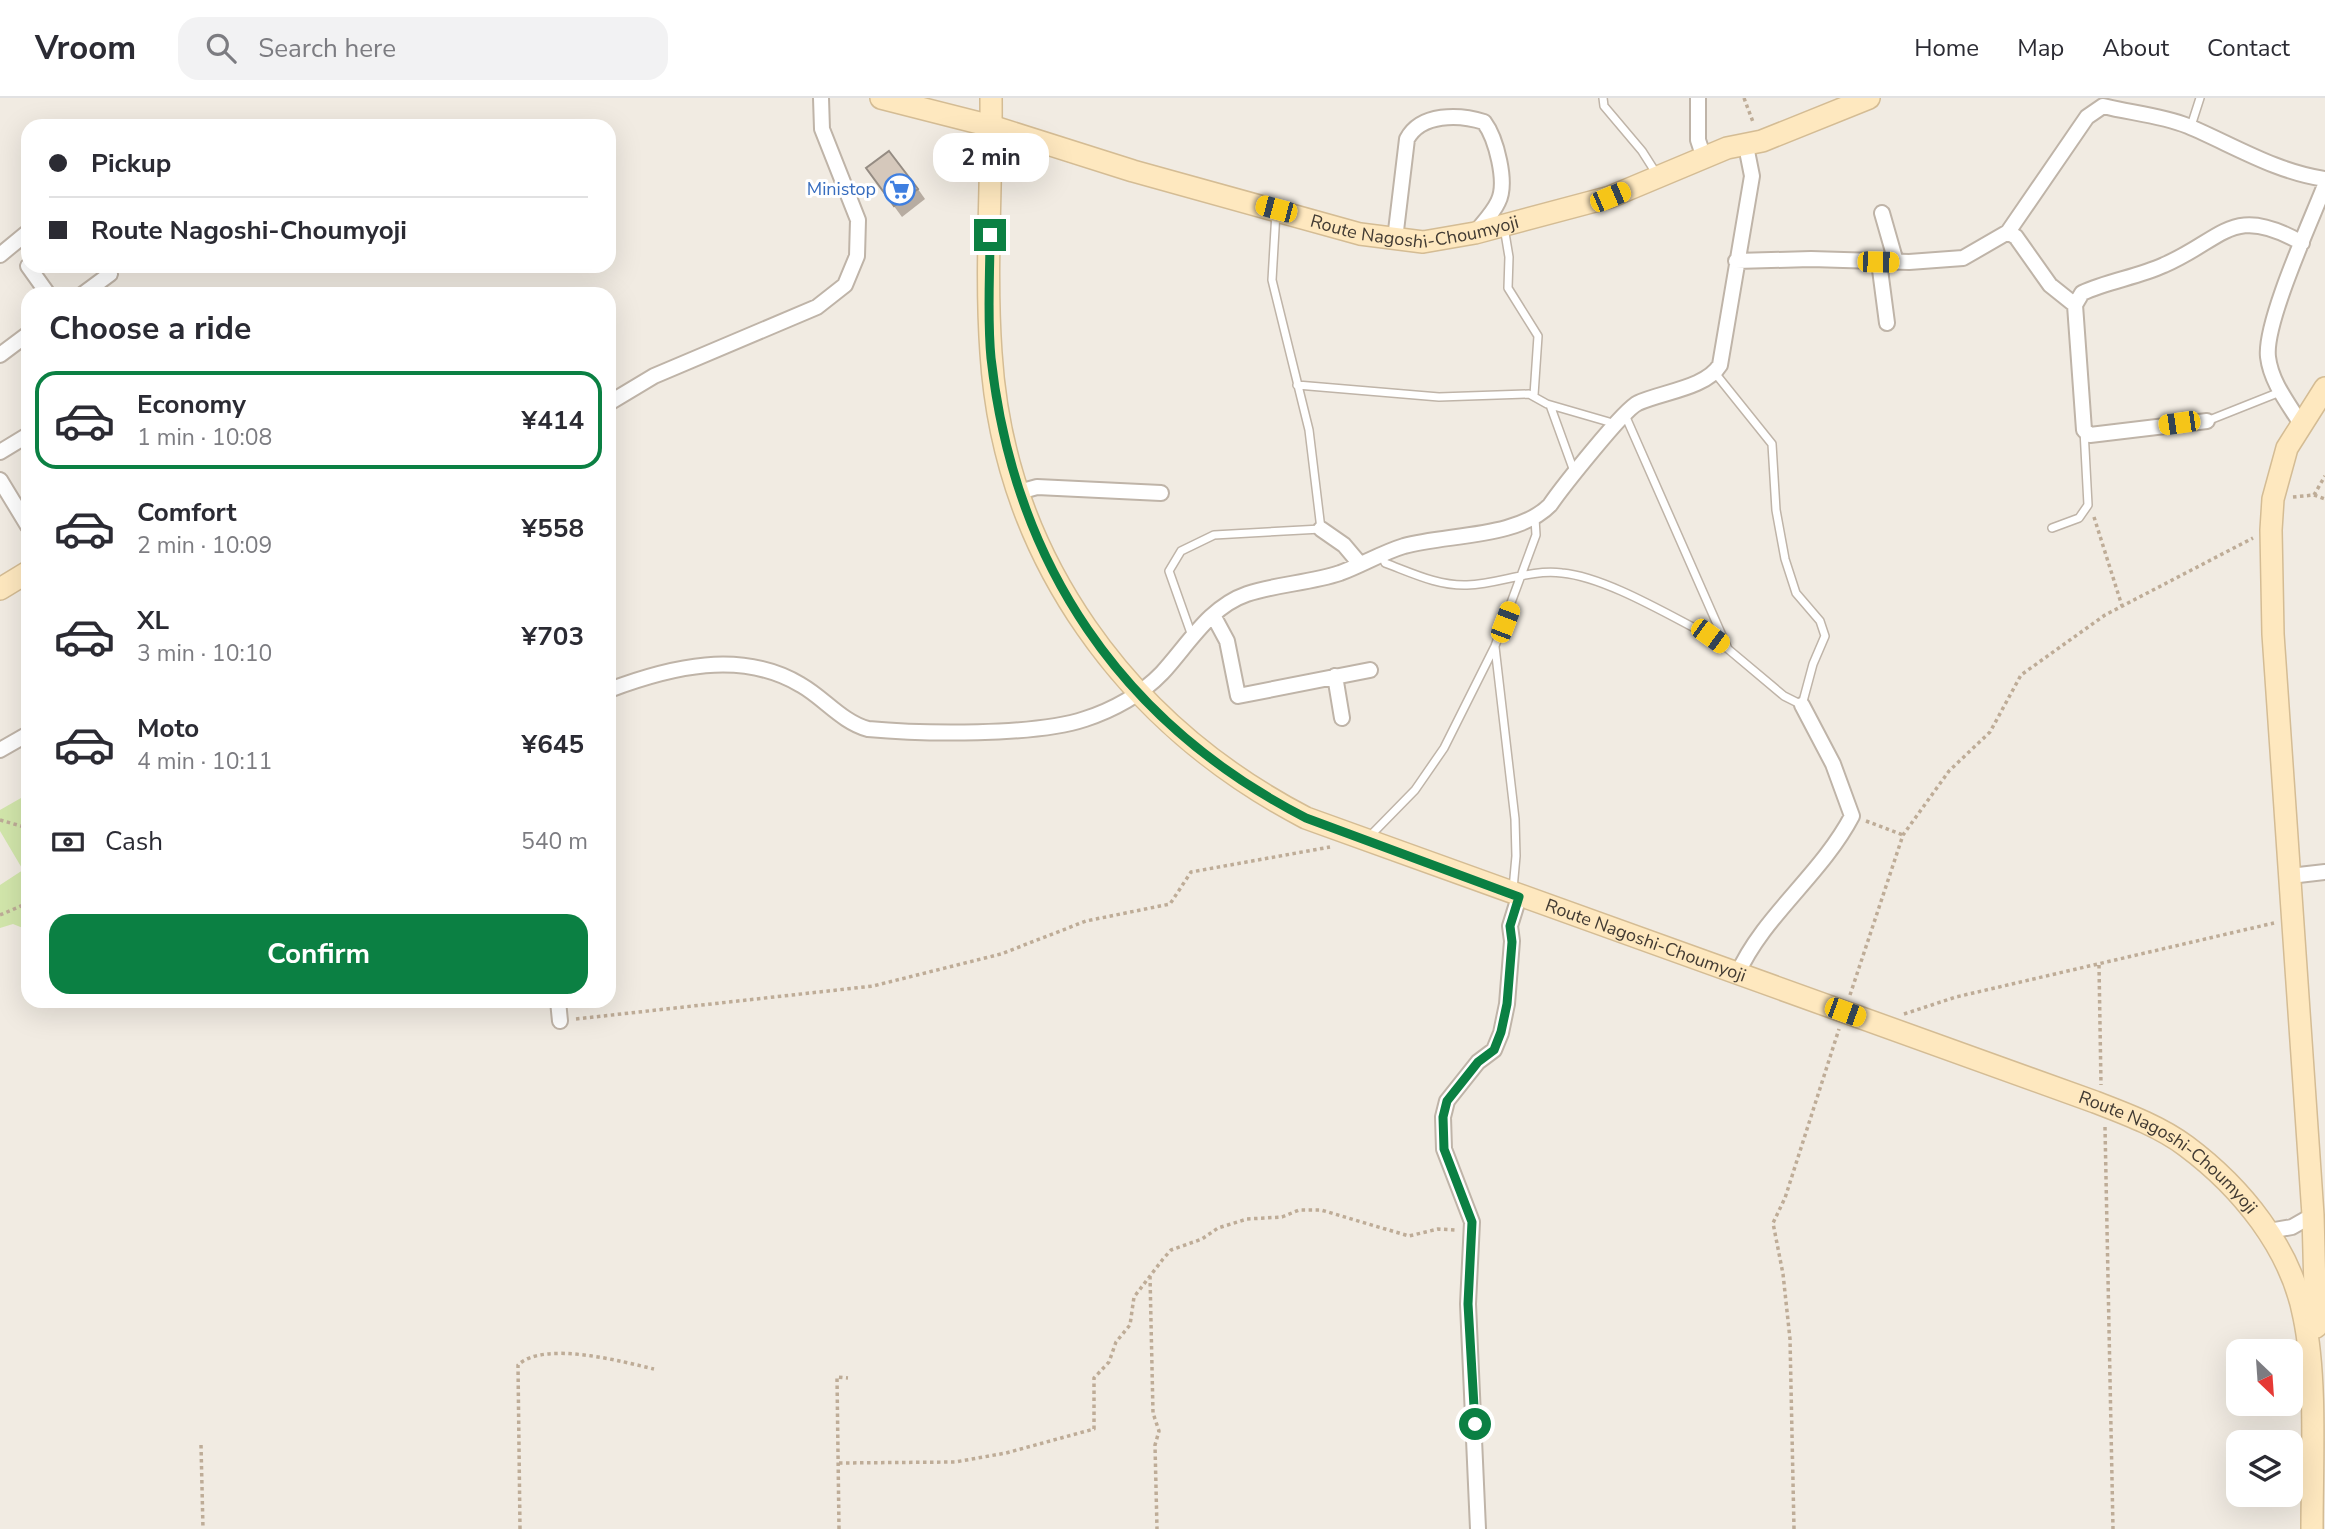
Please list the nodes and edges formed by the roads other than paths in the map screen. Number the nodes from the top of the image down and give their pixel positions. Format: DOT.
graph roads {
  1 [pos="821,98"];
  2 [pos="881,98"];
  3 [pos="991,98"];
  4 [pos="1603,98"];
  5 [pos="1698,98"];
  6 [pos="1869,98"];
  7 [pos="2200,98"];
  8 [pos="2100,102"];
  9 [pos="991,126"];
  10 [pos="2190,127"];
  11 [pos="1754,143"];
  12 [pos="1704,158"];
  13 [pos="1658,177"];
  14 [pos="2325,178"];
  15 [pos="2325,185"];
  16 [pos="1276,209"];
  17 [pos="1882,213"];
  18 [pos="1504,226"];
  19 [pos="2008,232"];
  20 [pos="1475,233"];
  21 [pos="21,238"];
  22 [pos="1395,240"];
  23 [pos="2302,243"];
  24 [pos="13,244"];
  25 [pos="0,255"];
  26 [pos="21,256"];
  27 [pos="1736,261"];
  28 [pos="1878,262"];
  29 [pos="1895,262"];
  30 [pos="110,274"];
  31 [pos="92,287"];
  32 [pos="2075,305"];
  33 [pos="1887,323"];
  34 [pos="21,339"];
  35 [pos="0,355"];
  36 [pos="1715,373"];
  37 [pos="1297,385"];
  38 [pos="2325,388"];
  39 [pos="2281,392"];
  40 [pos="1534,395"];
  41 [pos="616,399"];
  42 [pos="1550,405"];
  43 [pos="1621,420"];
  44 [pos="2207,421"];
  45 [pos="2301,424"];
  46 [pos="2084,430"];
  47 [pos="21,439"];
  48 [pos="0,452"];
  49 [pos="1575,475"];
  50 [pos="0,480"];
  51 [pos="1019,492"];
  52 [pos="1161,493"];
  53 [pos="21,514"];
  54 [pos="1535,518"];
  55 [pos="2052,528"];
  56 [pos="1321,529"];
  57 [pos="1382,554"];
  58 [pos="1360,564"];
  59 [pos="1524,573"];
  60 [pos="21,576"];
  61 [pos="0,589"];
  62 [pos="1213,615"];
  63 [pos="1192,636"];
  64 [pos="1495,646"];
  65 [pos="1728,649"];
  66 [pos="1370,670"];
  67 [pos="1335,676"];
  68 [pos="616,688"];
  69 [pos="1137,694"];
  70 [pos="1802,705"];
  71 [pos="1342,718"];
  72 [pos="21,738"];
  73 [pos="0,750"];
  74 [pos="1365,841"];
  75 [pos="2325,872"];
  76 [pos="2290,876"];
  77 [pos="1515,895"];
  78 [pos="1737,975"];
  79 [pos="559,1008"];
  80 [pos="561,1021"];
  81 [pos="2313,1215"];
  82 [pos="2269,1231"];
  83 [pos="2311,1432"];
  84 [pos="1478,1529"];
  85 [pos="2312,1529"];
  1 -- 41 [label="street"];
  2 -- 9 [label="main road"];
  3 -- 9 [label="main road"];
  4 -- 13 [label="lane"];
  5 -- 12 [label="street"];
  6 -- 11 [label="main road, Route Nagoshi-Choumyoji"];
  7 -- 10 [label="lane"];
  8 -- 10 [label="street"];
  8 -- 19 [label="street"];
  9 -- 16 [label="main road, Route Nagoshi-Choumyoji"];
  9 -- 51 [label="main road, Route Nagoshi-Choumyoji"];
  10 -- 14 [label="street"];
  11 -- 12 [label="main road, Route Nagoshi-Choumyoji"];
  11 -- 27 [label="street"];
  12 -- 13 [label="main road, Route Nagoshi-Choumyoji"];
  13 -- 18 [label="main road, Route Nagoshi-Choumyoji"];
  15 -- 23 [label="street"];
  16 -- 22 [label="main road, Route Nagoshi-Choumyoji"];
  16 -- 37 [label="lane"];
  17 -- 29 [label="street"];
  18 -- 20 [label="main road, Route Nagoshi-Choumyoji"];
  18 -- 40 [label="lane"];
  19 -- 29 [label="street"];
  19 -- 32 [label="street"];
  20 -- 22 [label="main road, Route Nagoshi-Choumyoji"];
  20 -- 22 [label="street"];
  21 -- 24 [label="street"];
  23 -- 32 [label="street"];
  23 -- 39 [label="street"];
  24 -- 25 [label="street"];
  24 -- 26 [label="street"];
  27 -- 28 [label="street"];
  27 -- 36 [label="street"];
  28 -- 29 [label="street"];
  28 -- 33 [label="street"];
  30 -- 31 [label="street"];
  32 -- 46 [label="street"];
  34 -- 35 [label="street"];
  36 -- 43 [label="street"];
  36 -- 70 [label="lane"];
  37 -- 40 [label="lane"];
  37 -- 56 [label="lane"];
  38 -- 45 [label="main road"];
  39 -- 44 [label="lane"];
  39 -- 45 [label="street"];
  40 -- 42 [label="lane"];
  42 -- 43 [label="lane"];
  42 -- 49 [label="lane"];
  43 -- 49 [label="street"];
  43 -- 65 [label="lane"];
  44 -- 46 [label="street"];
  45 -- 76 [label="main road"];
  46 -- 55 [label="lane"];
  47 -- 48 [label="street"];
  49 -- 54 [label="street"];
  50 -- 53 [label="street"];
  51 -- 52 [label="street"];
  51 -- 69 [label="main road, Route Nagoshi-Choumyoji"];
  54 -- 57 [label="street"];
  54 -- 59 [label="lane"];
  56 -- 58 [label="street"];
  56 -- 63 [label="lane"];
  57 -- 58 [label="street"];
  57 -- 59 [label="lane"];
  58 -- 62 [label="street"];
  59 -- 64 [label="lane"];
  59 -- 65 [label="lane"];
  60 -- 61 [label="main road"];
  62 -- 63 [label="street"];
  62 -- 67 [label="street"];
  63 -- 69 [label="street"];
  64 -- 74 [label="lane"];
  64 -- 77 [label="lane"];
  65 -- 70 [label="lane"];
  66 -- 67 [label="street"];
  67 -- 71 [label="street"];
  68 -- 69 [label="street"];
  69 -- 74 [label="main road, Route Nagoshi-Choumyoji"];
  70 -- 78 [label="street"];
  72 -- 73 [label="street"];
  74 -- 77 [label="main road, Route Nagoshi-Choumyoji"];
  75 -- 76 [label="street"];
  76 -- 81 [label="main road"];
  77 -- 78 [label="main road, Route Nagoshi-Choumyoji"];
  77 -- 84 [label="street"];
  78 -- 82 [label="main road, Route Nagoshi-Choumyoji"];
  79 -- 80 [label="street"];
  81 -- 82 [label="street"];
  81 -- 83 [label="main road"];
  82 -- 83 [label="main road, Route Nagoshi-Choumyoji"];
  83 -- 85 [label="main road, Route Nagoshi-Choumyoji"];
}
